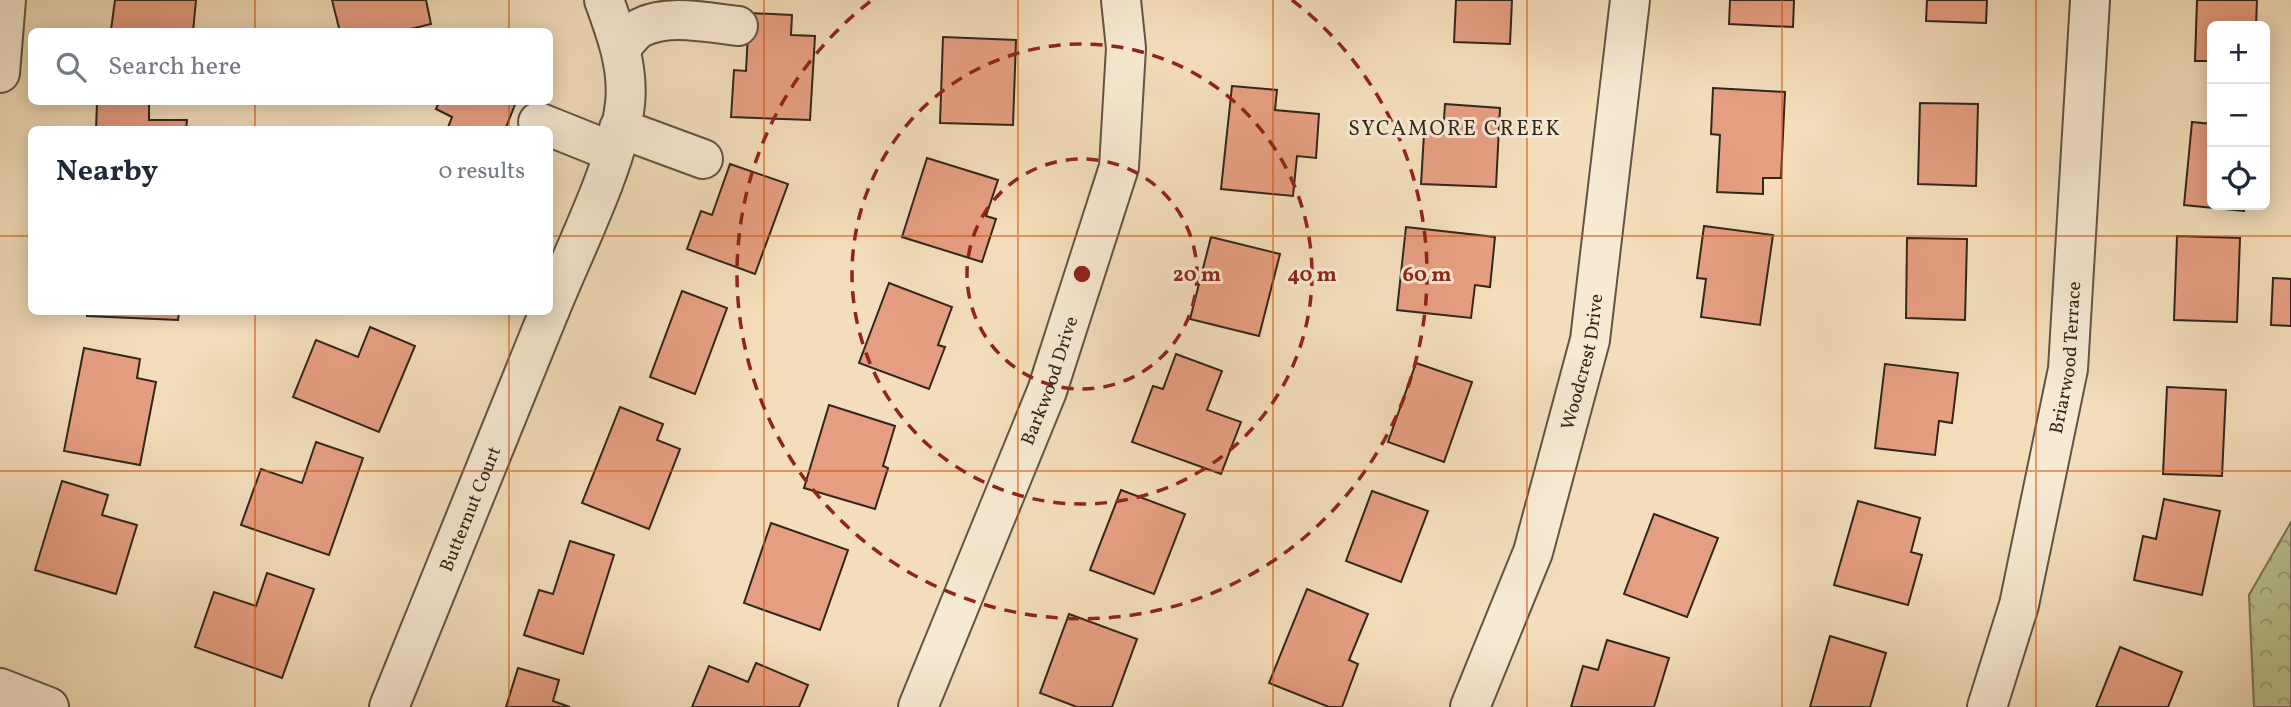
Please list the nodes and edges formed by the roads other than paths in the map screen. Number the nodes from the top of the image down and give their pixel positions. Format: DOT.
graph roads {
  1 [pos="6,0"];
  2 [pos="604,0"];
  3 [pos="1121,0"];
  4 [pos="1630,0"];
  5 [pos="2090,0"];
  6 [pos="738,26"];
  7 [pos="621,47"];
  8 [pos="0,73"];
  9 [pos="538,122"];
  10 [pos="616,140"];
  11 [pos="703,159"];
  12 [pos="553,301"];
  13 [pos="547,315"];
  14 [pos="0,688"];
  15 [pos="48,707"];
  16 [pos="389,707"];
  17 [pos="918,707"];
  18 [pos="1470,707"];
  19 [pos="1987,707"];
  1 -- 8 [label="street"];
  2 -- 7 [label="street, Butternut Court"];
  3 -- 17 [label="street, Barkwood Drive"];
  4 -- 18 [label="street, Woodcrest Drive"];
  5 -- 19 [label="street, Briarwood Terrace"];
  6 -- 7 [label="street"];
  7 -- 10 [label="street, Butternut Court"];
  9 -- 10 [label="street"];
  10 -- 11 [label="street"];
  10 -- 12 [label="street, Butternut Court"];
  13 -- 16 [label="street, Butternut Court"];
  14 -- 15 [label="street"];
}
